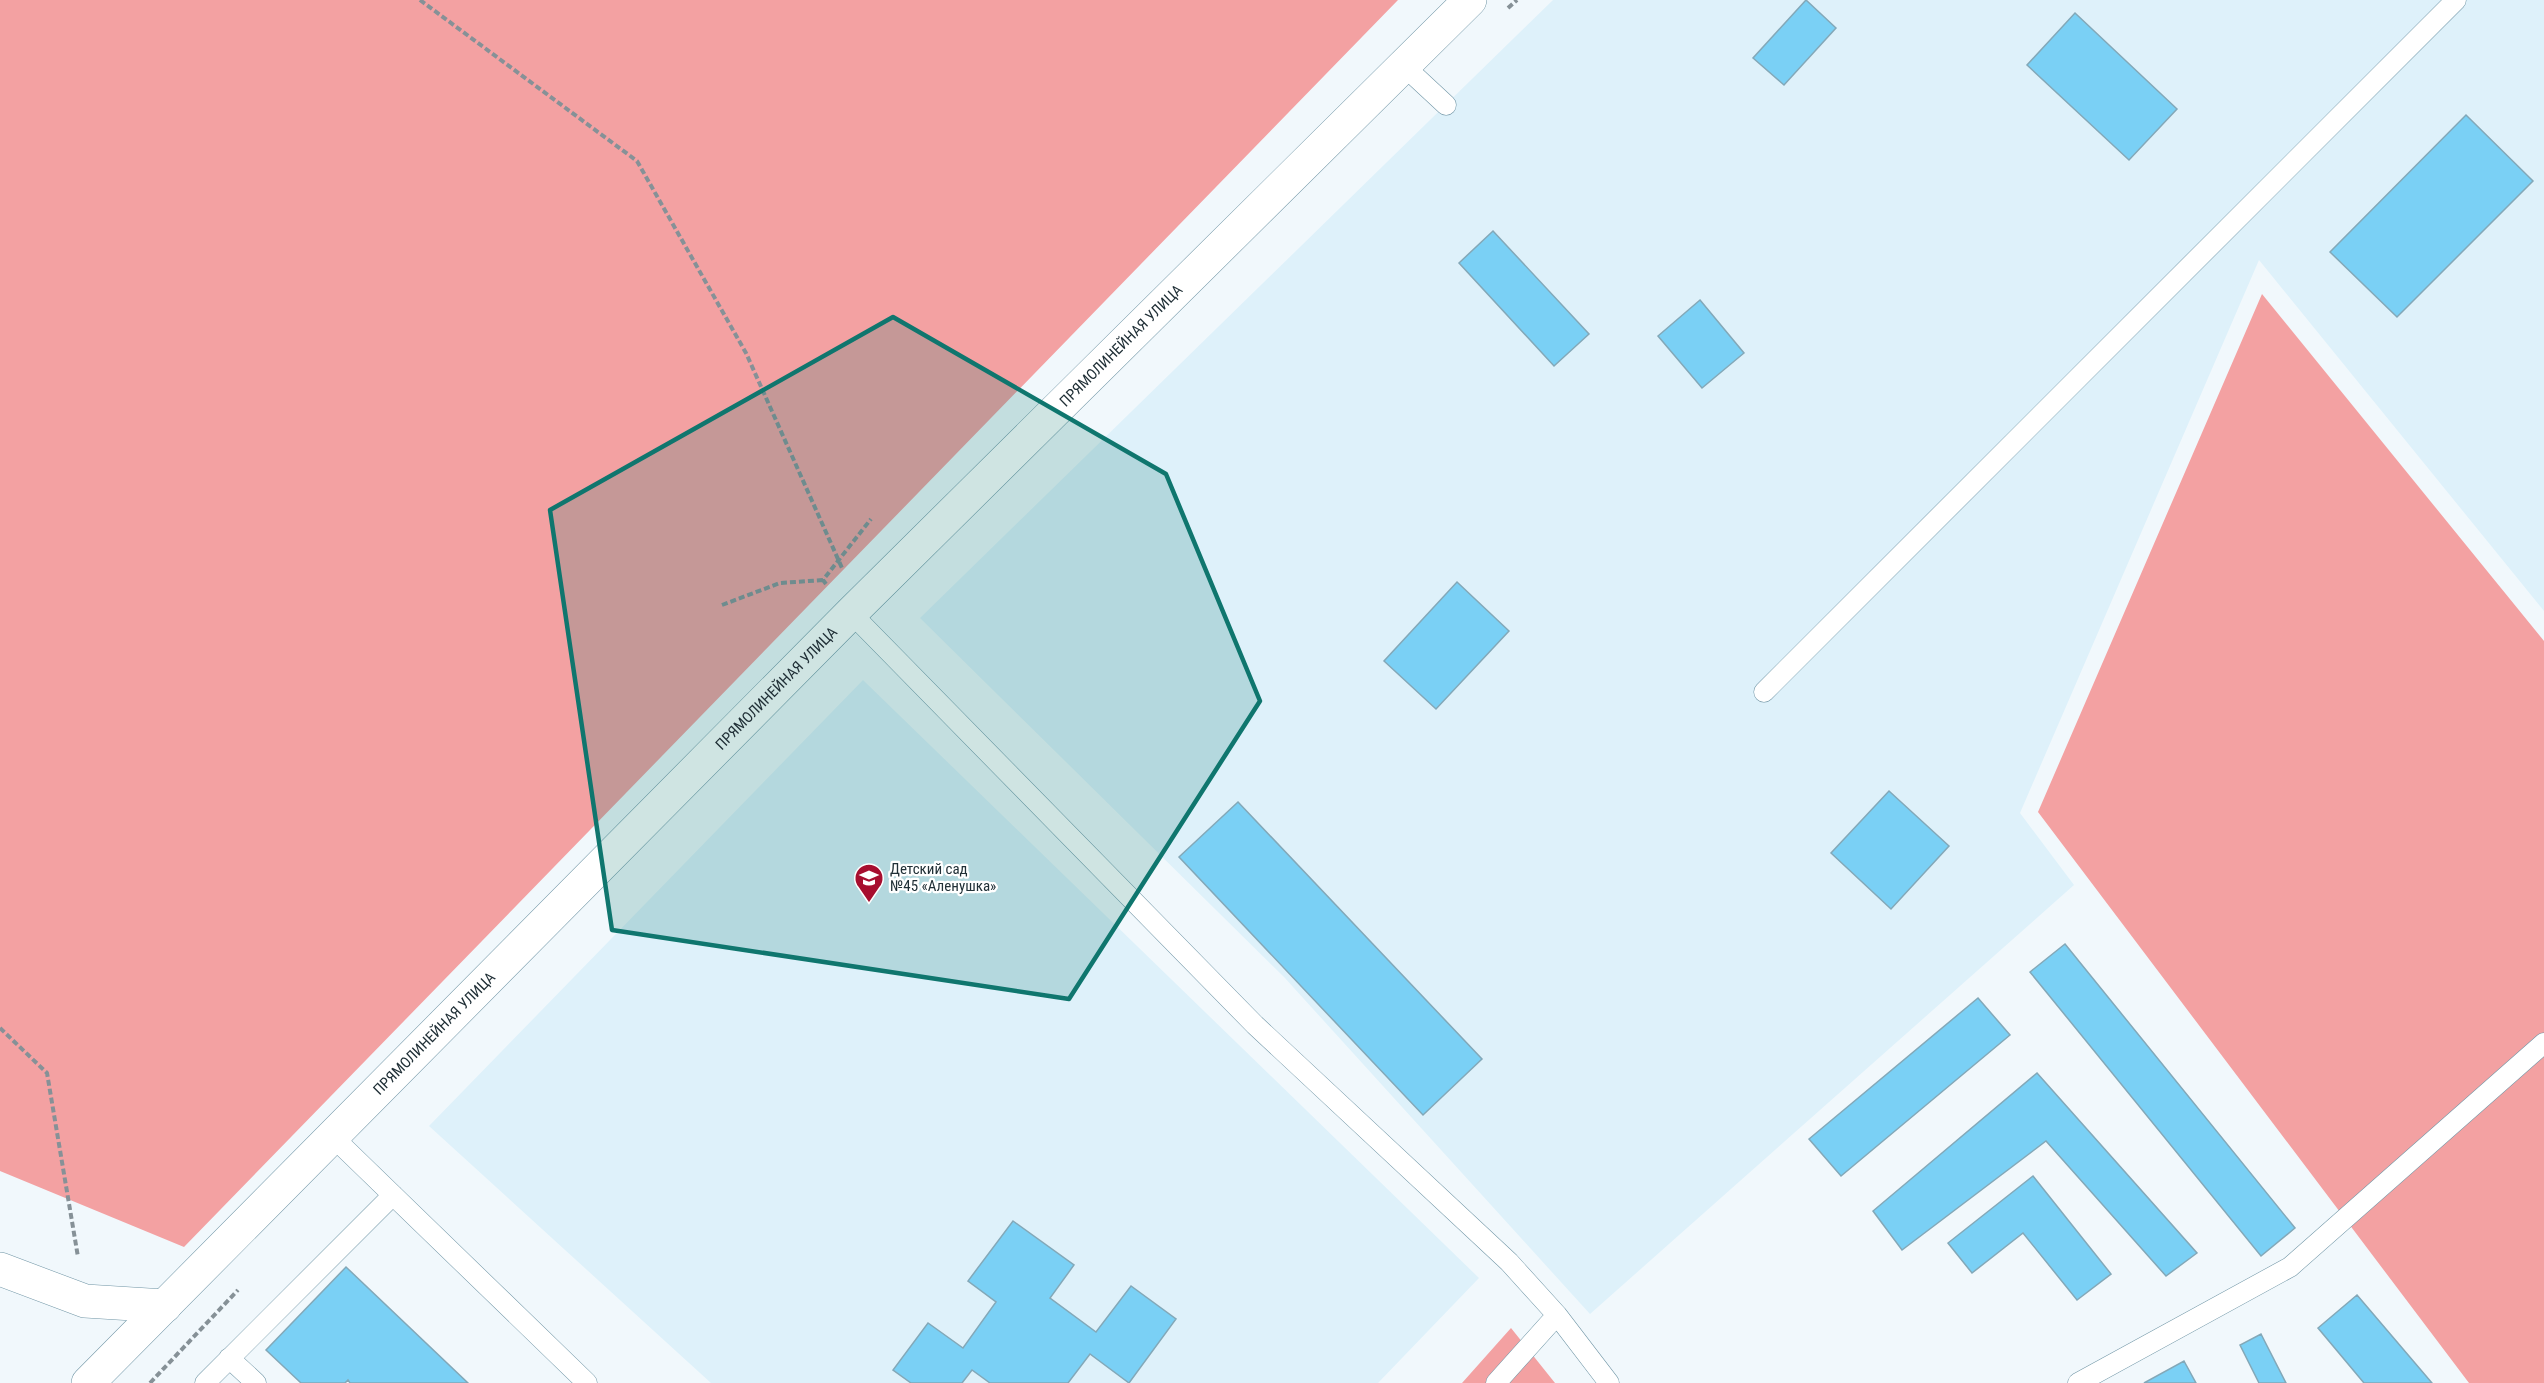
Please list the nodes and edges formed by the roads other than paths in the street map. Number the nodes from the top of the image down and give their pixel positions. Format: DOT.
graph roads {
  1 [pos="1470,0"];
  2 [pos="2456,0"];
  3 [pos="1404,66"];
  4 [pos="1446,105"];
  5 [pos="854,610"];
  6 [pos="1764,692"];
  7 [pos="2544,1044"];
  8 [pos="333,1137"];
  9 [pos="393,1195"];
  10 [pos="0,1269"];
  11 [pos="165,1306"];
  12 [pos="1557,1315"];
  13 [pos="229,1358"];
  14 [pos="88,1383"];
  15 [pos="205,1383"];
  16 [pos="256,1383"];
  17 [pos="587,1383"];
  18 [pos="1496,1383"];
  19 [pos="1609,1383"];
  20 [pos="2078,1383"];
  1 -- 3 [label="street, ПРЯМОЛИНЕЙНАЯ УЛИЦА"];
  2 -- 6 [label="lane"];
  3 -- 4 [label="lane"];
  3 -- 5 [label="street, ПРЯМОЛИНЕЙНАЯ УЛИЦА"];
  5 -- 8 [label="street, ПРЯМОЛИНЕЙНАЯ УЛИЦА"];
  5 -- 12 [label="lane"];
  7 -- 20 [label="lane"];
  8 -- 9 [label="lane"];
  8 -- 11 [label="street, ПРЯМОЛИНЕЙНАЯ УЛИЦА"];
  9 -- 13 [label="lane"];
  9 -- 17 [label="lane"];
  10 -- 11 [label="street"];
  11 -- 14 [label="street, ПРЯМОЛИНЕЙНАЯ УЛИЦА"];
  12 -- 18 [label="lane"];
  12 -- 19 [label="lane"];
  13 -- 15 [label="lane"];
  13 -- 16 [label="lane"];
}
